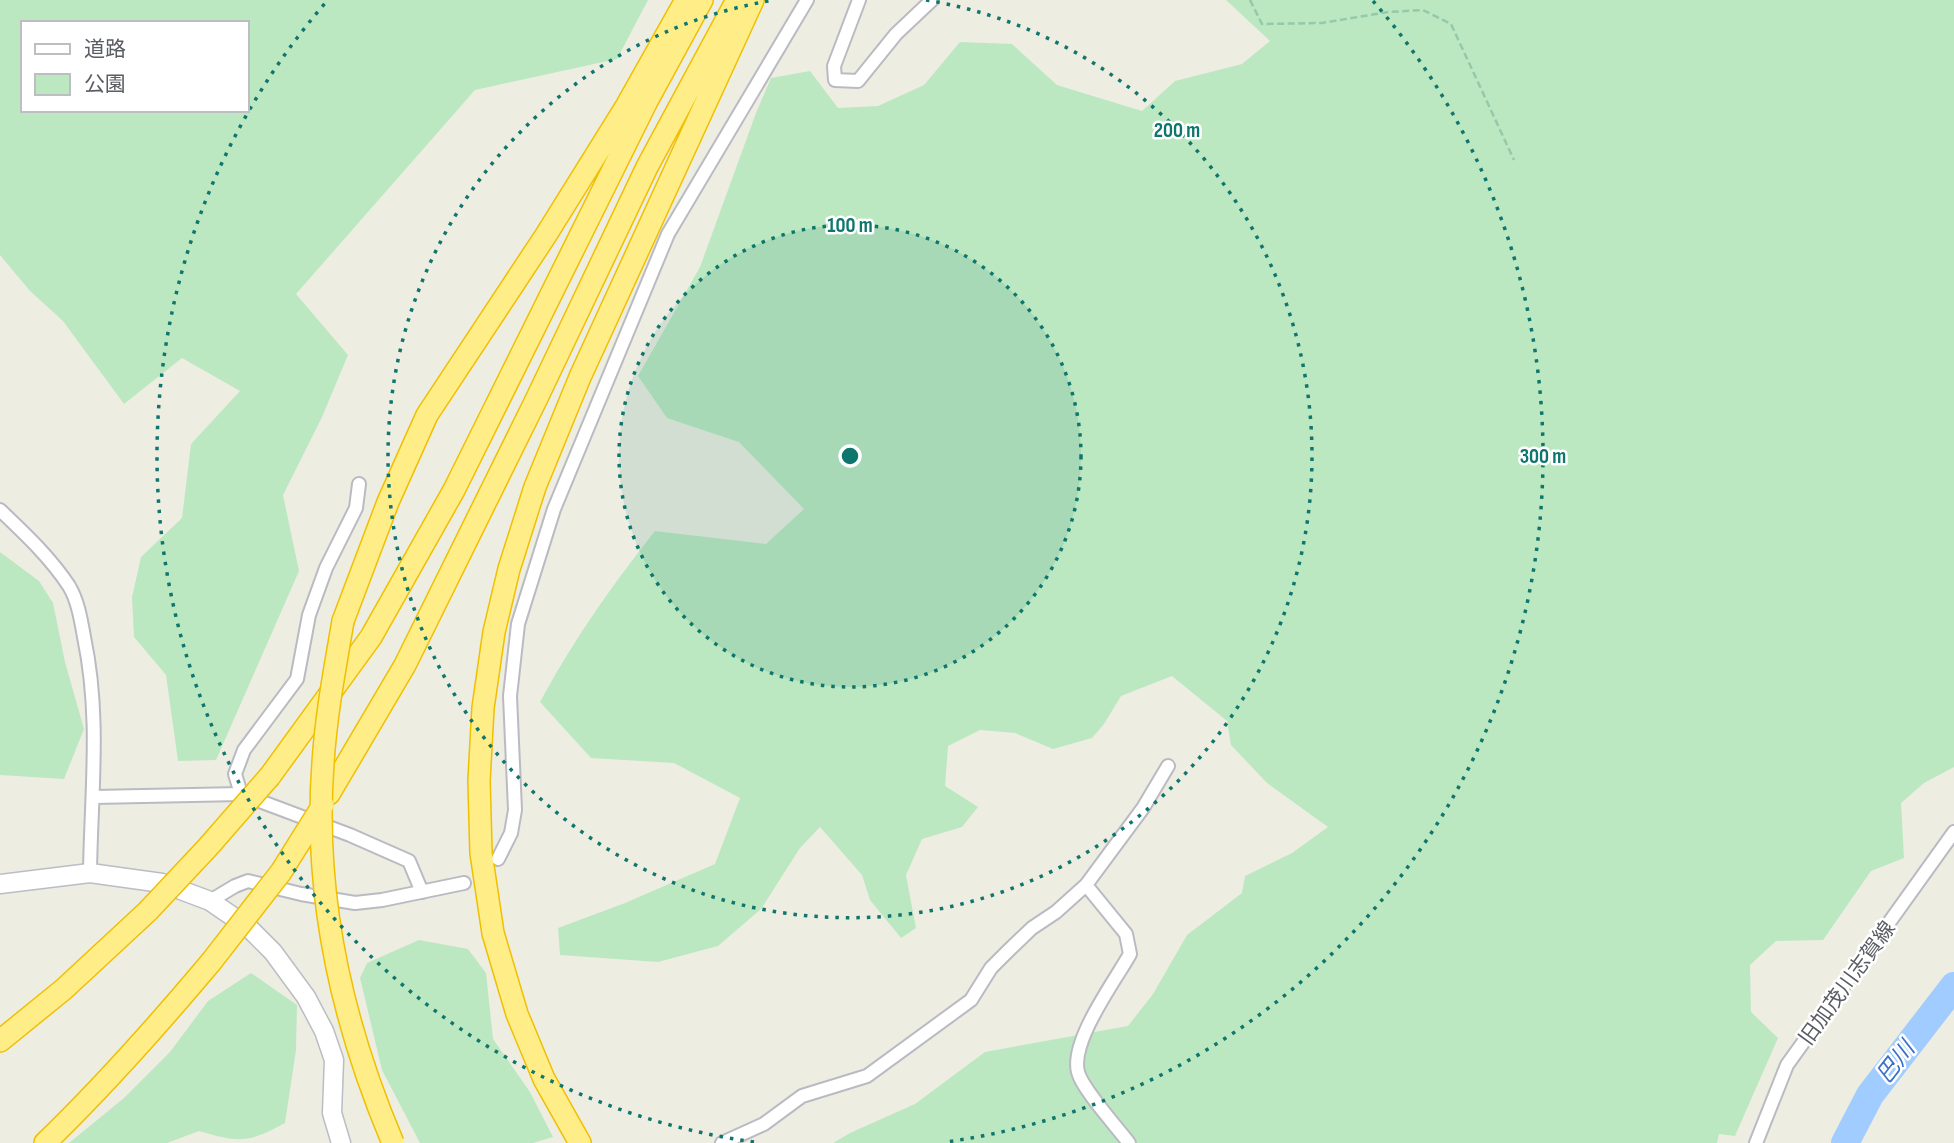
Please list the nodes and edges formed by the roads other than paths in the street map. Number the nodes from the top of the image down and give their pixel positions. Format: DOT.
graph roads {
  1 [pos="686,0"];
  2 [pos="702,0"];
  3 [pos="737,0"];
  4 [pos="753,0"];
  5 [pos="807,0"];
  6 [pos="859,0"];
  7 [pos="932,0"];
  8 [pos="359,484"];
  9 [pos="0,510"];
  10 [pos="1168,766"];
  11 [pos="241,794"];
  12 [pos="94,797"];
  13 [pos="1954,832"];
  14 [pos="498,859"];
  15 [pos="90,873"];
  16 [pos="464,883"];
  17 [pos="0,884"];
  18 [pos="1086,886"];
  19 [pos="422,892"];
  20 [pos="210,901"];
  21 [pos="0,1041"];
  22 [pos="45,1143"];
  23 [pos="341,1143"];
  24 [pos="393,1143"];
  25 [pos="580,1143"];
  26 [pos="722,1143"];
  27 [pos="1129,1143"];
  28 [pos="1756,1143"];
  1 -- 24 [label="highway, bridge"];
  2 -- 21 [label="highway, bridge"];
  3 -- 22 [label="highway, bridge"];
  4 -- 25 [label="highway"];
  5 -- 14 [label="street"];
  6 -- 7 [label="street"];
  8 -- 11 [label="street"];
  9 -- 12 [label="street"];
  10 -- 18 [label="street"];
  11 -- 12 [label="street"];
  11 -- 19 [label="street"];
  12 -- 15 [label="street"];
  13 -- 28 [label="street, 旧加茂川志賀線"];
  15 -- 17 [label="street"];
  15 -- 20 [label="street"];
  16 -- 19 [label="street"];
  18 -- 26 [label="street"];
  18 -- 27 [label="street"];
  19 -- 20 [label="street"];
  20 -- 23 [label="street"];
}
